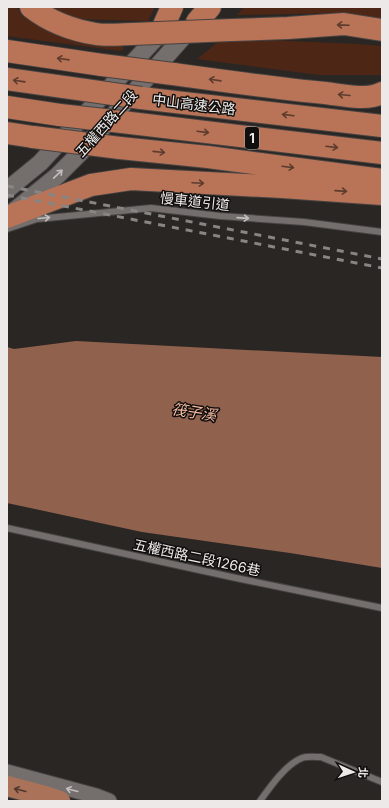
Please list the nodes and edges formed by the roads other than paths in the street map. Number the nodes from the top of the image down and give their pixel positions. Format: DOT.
graph roads {
  1 [pos="31,7"];
  2 [pos="172,7"];
  3 [pos="181,7"];
  4 [pos="205,12"];
  5 [pos="382,30"];
  6 [pos="160,34"];
  7 [pos="7,51"];
  8 [pos="7,79"];
  9 [pos="382,93"];
  10 [pos="7,107"];
  11 [pos="382,126"];
  12 [pos="7,133"];
  13 [pos="382,153"];
  14 [pos="382,180"];
  15 [pos="7,190"];
  16 [pos="382,194"];
  17 [pos="7,217"];
  18 [pos="7,229"];
  19 [pos="382,232"];
  20 [pos="7,528"];
  21 [pos="382,608"];
  22 [pos="7,772"];
  23 [pos="382,782"];
  24 [pos="7,786"];
  25 [pos="60,801"];
  26 [pos="109,801"];
  27 [pos="260,801"];
  5 -- 1 [label="highway, one-way, bridge"];
  2 -- 6 [label="highway"];
  3 -- 6 [label="main road, 五權西路二段"];
  17 -- 4 [label="main road, 五權西路二段, one-way"];
  6 -- 15 [label="main road, 五權西路二段"];
  9 -- 7 [label="highway, one-way, bridge"];
  11 -- 8 [label="highway, 中山高速公路 / 1, one-way, bridge"];
  10 -- 13 [label="highway, 中山高速公路 / 1, one-way, bridge"];
  12 -- 14 [label="highway, one-way, bridge"];
  17 -- 16 [label="highway, one-way"];
  18 -- 19 [label="lane, 慢車道引道, one-way"];
  20 -- 21 [label="lane, 五權西路二段1266巷"];
  26 -- 22 [label="street, one-way"];
  23 -- 27 [label="lane"];
  25 -- 24 [label="highway, one-way"];
}
